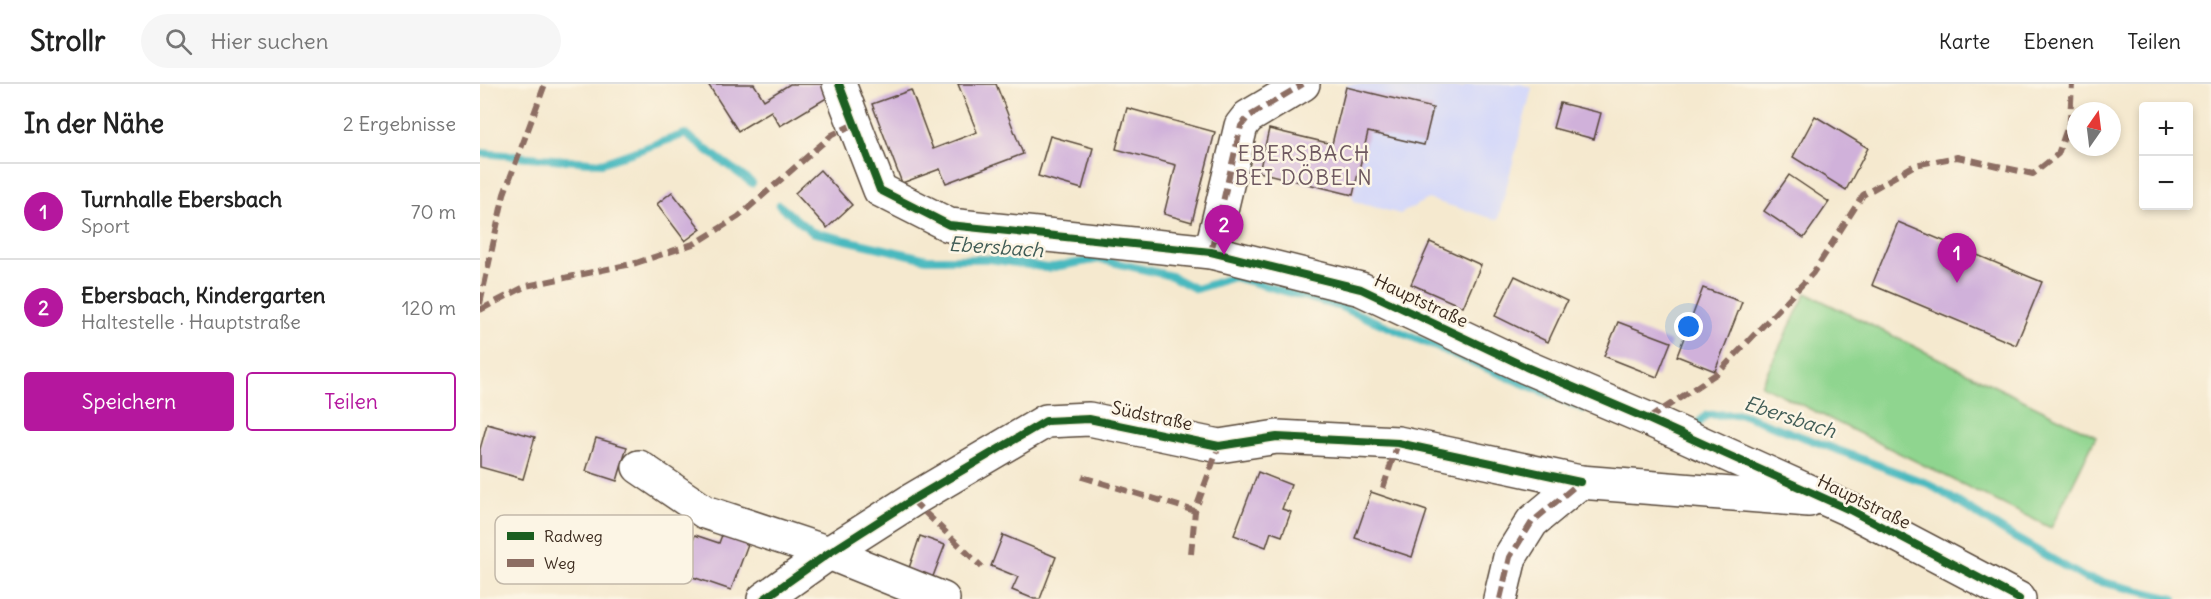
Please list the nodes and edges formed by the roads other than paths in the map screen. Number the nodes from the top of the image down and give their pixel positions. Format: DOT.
graph roads {
  1 [pos="839,84"];
  2 [pos="1303,84"];
  3 [pos="1211,252"];
  4 [pos="639,467"];
  5 [pos="1580,482"];
  6 [pos="1830,501"];
  7 [pos="829,552"];
  8 [pos="764,599"];
  9 [pos="943,599"];
  10 [pos="1500,599"];
  11 [pos="2019,599"];
  1 -- 3 [label="street, Hauptstraße"];
  2 -- 3 [label="street"];
  3 -- 6 [label="street, Hauptstraße"];
  4 -- 7 [label="street"];
  5 -- 6 [label="street, Südstraße"];
  5 -- 7 [label="street, Südstraße"];
  5 -- 10 [label="street"];
  6 -- 11 [label="street, Hauptstraße"];
  7 -- 8 [label="street, Südstraße"];
  7 -- 9 [label="street"];
}
